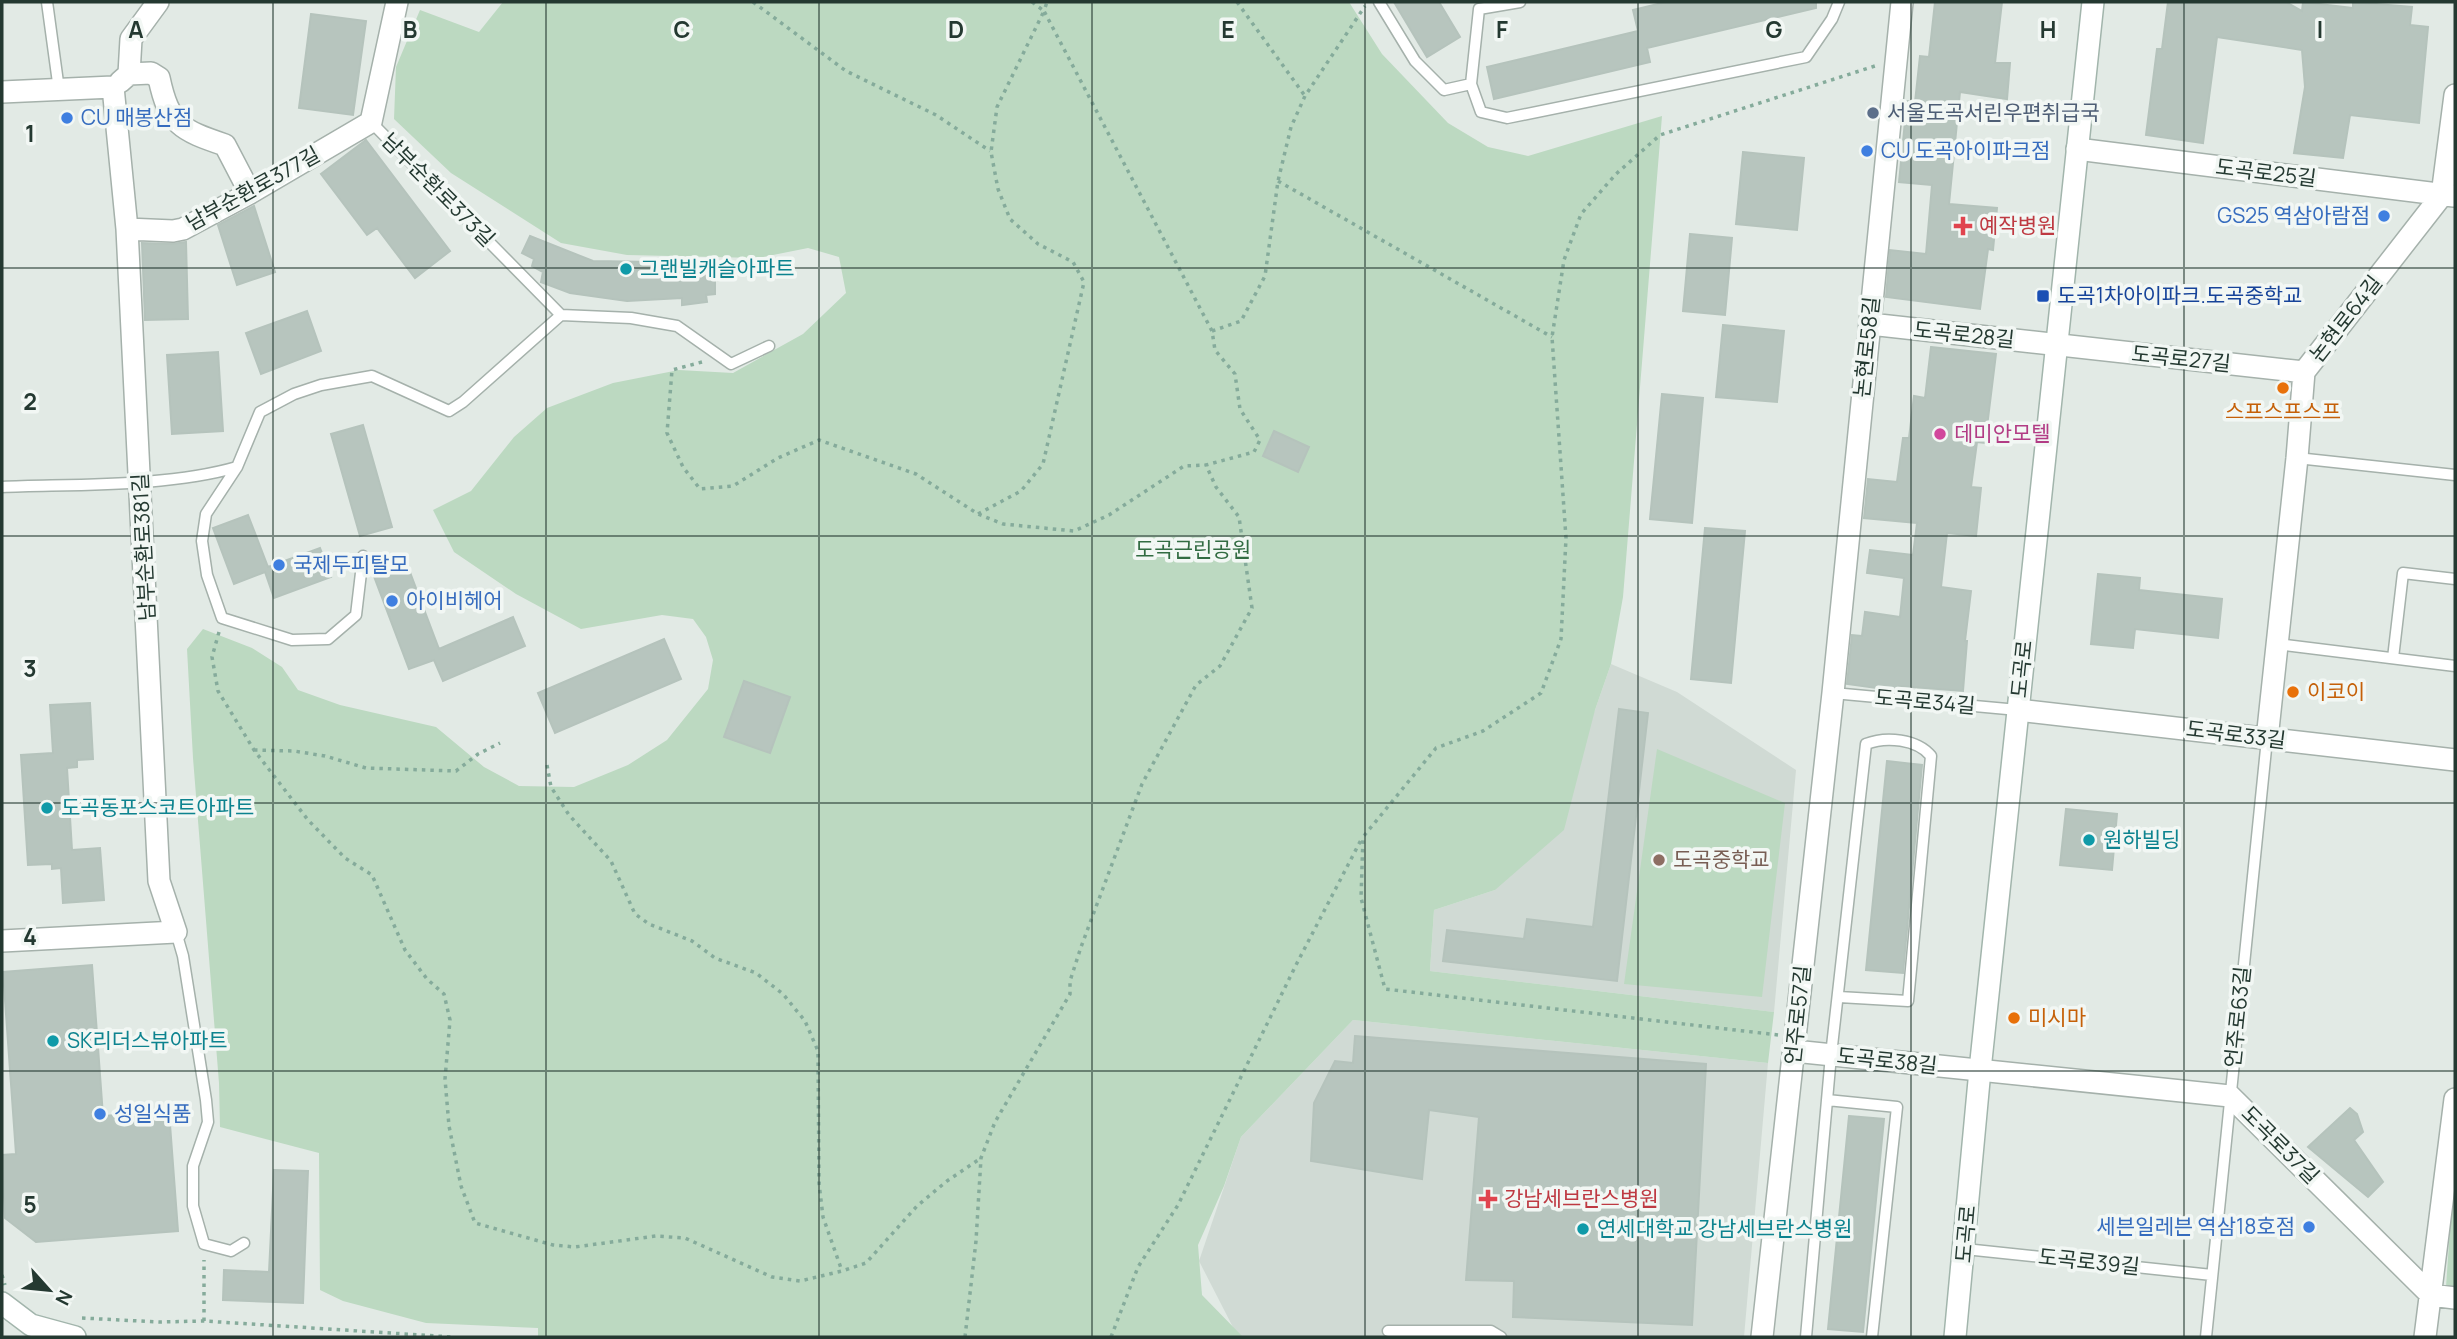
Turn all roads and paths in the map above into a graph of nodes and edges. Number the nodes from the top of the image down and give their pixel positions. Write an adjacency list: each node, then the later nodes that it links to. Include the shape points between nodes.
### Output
1 (47, 2): 19 (lane)
2 (158, 2): 17 (street, 남부순환로381길, via 131,39)
3 (397, 2): 23 (street, 남부순환로373길)
4 (753, 2): 25 (path, via 846,71 936,116)
5 (1032, 2): 15 (path)
6 (1047, 2): 15 (path)
7 (1237, 2): 22 (path)
8 (1368, 2): 22 (path)
9 (1379, 2): 18 (lane, via 1415,61 1444,90)
10 (1520, 2): 14 (lane)
11 (1839, 2): 18 (lane, via 1806,57 1507,118 1481,112)
12 (1902, 2): 16 (street, 논현로58길)
13 (2093, 2): 24 (street, 도곡로)
14 (1477, 6): 18 (lane)
15 (1044, 10): 25 (path, via 997,107); 32 (path)
16 (1895, 59): 31 (street, 논현로58길); 33 (path, via 1660,135 1616,174 1581,214 1564,260)
17 (121, 81): 19 (street); 27 (street, via 151,73 159,78 174,121 225,145); 29 (street, 남부순환로381길)
18 (1471, 84)
19 (59, 90): 20 (street)
20 (2, 92)
21 (2455, 95): 28 (street)
22 (1305, 96): 26 (path, via 1291,127)
23 (371, 122): 27 (street, 남부순환로377길); 30 (lane, 남부순환로373길)
24 (2077, 149): 28 (street, 도곡로25길); 34 (street, 도곡로)
25 (991, 152): 44 (path, via 1010,219 1038,244 1073,262 1084,282 1043,464 1021,491)
26 (1278, 181): 32 (path, via 1265,276 1241,321); 33 (path)
27 (250, 193): 29 (street, 남부순환로377길, via 183,229)
28 (2449, 195): 37 (street, 논현로64길)
29 (127, 229): 42 (street, 남부순환로381길)
30 (561, 315): 36 (lane, via 631,318 677,326); 40 (lane, via 449,411 372,376 294,394 260,412)
31 (1870, 324): 34 (street, 도곡로28길); 51 (street, 논현로58길)
32 (1212, 331): 39 (path, via 1215,350 1235,374 1240,409 1260,440 1254,452)
33 (1552, 337): 58 (path, via 1566,538 1561,639 1541,693 1483,731 1436,748)
34 (2058, 345): 37 (street, 도곡로27길); 52 (street, 도곡로)
35 (769, 346): 36 (lane, via 731,364)
36 (722, 358): 44 (path, via 672,370 667,433 699,489 733,486 819,440 916,474)
37 (2304, 372): 38 (street, 논현로64길)
38 (2297, 458): 41 (lane); 48 (street, 논현로64길)
39 (1206, 465): 44 (path, via 1184,466 1109,515 1074,531 1003,524); 69 (path, via 1239,517 1252,608 1220,666 1196,685 1142,785 1081,947 1070,994 995,1122)
40 (237, 467): 42 (lane); 47 (lane, via 206,514 202,541 207,575)
41 (2455, 475)
42 (141, 481): 43 (lane); 59 (street, 남부순환로381길, via 159,881)
43 (2, 487)
44 (978, 513)
45 (363, 556): 47 (lane, via 356,615 328,639 292,640)
46 (2455, 579): 49 (lane, via 2403,573)
47 (222, 618): 55 (path, via 212,657 218,691)
48 (2277, 645): 49 (lane); 53 (street, 논현로64길)
49 (2393, 658): 50 (lane)
50 (2455, 666)
51 (1833, 693): 52 (lane, 도곡로34길); 62 (street, 언주로57길)
52 (2018, 710): 53 (street, 도곡로33길); 64 (street, 도곡로)
53 (2267, 739): 56 (street, 도곡로33길); 65 (lane, 언주로63길)
54 (499, 743): 55 (path, via 456,771 366,768 294,751)
55 (254, 750): 73 (path, via 308,820 345,858 372,875 405,950 444,994 450,1020 445,1079 449,1126 461,1186 475,1223 575,1247 656,1236 685,1238 772,1278 800,1281)
56 (2455, 760)
57 (547, 765): 73 (path, via 551,786 569,815 611,862 635,914 692,941 715,958 756,972 783,994 805,1021 818,1051 823,1217)
58 (1363, 837): 62 (path, via 1361,898 1385,989 1771,1033); 83 (path, via 1178,1205 1138,1267)
59 (176, 932): 60 (street); 71 (lane, via 208,1122 193,1166 194,1206)
60 (2, 941)
61 (1839, 997): 61 (lane, via 1866,744 1906,742 1931,756 1908,1001); 63 (lane)
62 (1794, 1051): 63 (street, 도곡로38길); 85 (street, 언주로57길)
63 (1831, 1055): 64 (street, 도곡로38길); 67 (lane)
64 (1980, 1070): 65 (street, 도곡로37길); 72 (street, 도곡로)
65 (2230, 1096): 74 (lane, 언주로63길); 75 (street, 도곡로37길)
66 (2455, 1099): 68 (street)
67 (1827, 1100): 86 (lane); 87 (lane, via 1897,1107)
68 (2454, 1135): 75 (street)
69 (981, 1158): 73 (path, via 917,1206 866,1262); 82 (path)
70 (244, 1243): 71 (lane, via 232,1251)
71 (204, 1244): 78 (path)
72 (1965, 1249): 74 (lane, 도곡로39길); 88 (street, 도곡로)
73 (842, 1271)
74 (2212, 1275): 89 (lane, 언주로63길)
75 (2431, 1295): 76 (street); 90 (street)
76 (2455, 1298)
77 (2, 1303): 79 (street, via 31,1325)
78 (204, 1321): 79 (path); 81 (path)
79 (79, 1327)
80 (1388, 1331): 84 (lane, via 1491,1331)
81 (452, 1337)
82 (965, 1337)
83 (1111, 1337)
84 (1501, 1337)
85 (1762, 1337)
86 (1806, 1337)
87 (1872, 1337)
88 (1955, 1337)
89 (2206, 1337)
90 (2425, 1337)

